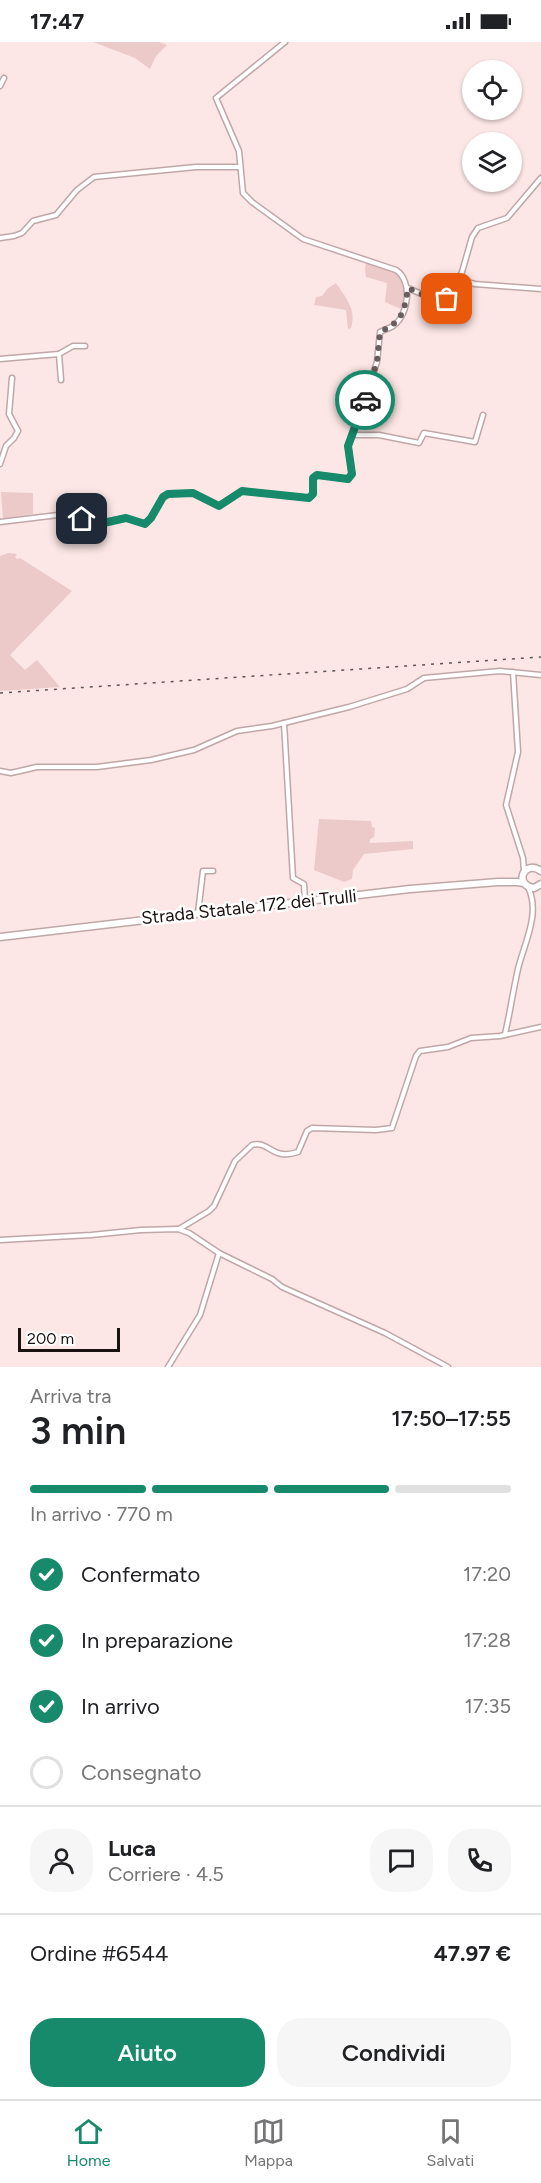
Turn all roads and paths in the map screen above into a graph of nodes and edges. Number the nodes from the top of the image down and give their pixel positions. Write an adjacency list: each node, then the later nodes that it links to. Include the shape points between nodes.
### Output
1 (285, 42): 4 (street, via 216,98 239,151)
2 (4, 78): 3 (street)
3 (0, 86)
4 (240, 167): 6 (street, via 196,167 94,177 56,215 33,221 22,233); 8 (street, via 243,193 291,232 396,270 405,278)
5 (541, 178): 7 (street, via 507,218 477,228)
6 (0, 238)
7 (458, 280): 8 (street, via 444,302); 9 (street)
8 (408, 288): 16 (street, via 399,320 380,332 377,362)
9 (541, 289)
10 (85, 346): 11 (street, via 73,346)
11 (59, 354): 12 (street); 14 (street)
12 (0, 359)
13 (12, 378): 17 (street, via 9,414 18,431 6,446)
14 (61, 380)
15 (483, 416): 16 (street, via 475,442 424,433 419,443 379,435)
16 (353, 435): 19 (street, via 348,446 352,474 348,479 317,475 309,498 242,491 219,506 193,493 168,494 145,524 126,518 99,524 58,515)
17 (0, 465)
18 (0, 516): 19 (street)
19 (0, 522)
20 (513, 672): 21 (street); 22 (street, via 424,678 407,689); 24 (street, via 519,752 506,803)
21 (541, 675)
22 (284, 723): 23 (street, via 237,730 194,750 141,762 52,765 11,774); 32 (street, via 292,870 295,880 304,884)
23 (0, 771)
24 (523, 858): 25 (street); 28 (street)
25 (532, 867): 27 (main road); 28 (main road, Strada Statale 172 dei Trulli)
26 (213, 871): 34 (street, via 203,871)
27 (541, 872)
28 (524, 873): 29 (main road, Strada Statale 172 dei Trulli); 30 (main road)
29 (498, 882): 30 (main road, Strada Statale 172 dei Trulli); 32 (main road, Strada Statale 172 dei Trulli)
30 (526, 885): 31 (main road, Strada Statale 172 dei Trulli); 33 (street)
31 (539, 886): 33 (street)
32 (305, 901): 34 (main road, Strada Statale 172 dei Trulli)
33 (532, 903): 37 (street, via 532,926 519,965)
34 (198, 913): 35 (main road, Strada Statale 172 dei Trulli)
35 (0, 937)
36 (541, 1027): 37 (street)
37 (505, 1034): 38 (street, via 471,1038 420,1052 392,1128 312,1128 298,1152 290,1155 278,1155 263,1144 252,1145 234,1161 214,1206)
38 (178, 1229): 39 (street); 40 (street)
39 (0, 1240)
40 (219, 1253): 41 (street, via 200,1315); 42 (street)
41 (168, 1367)
42 (448, 1367)

